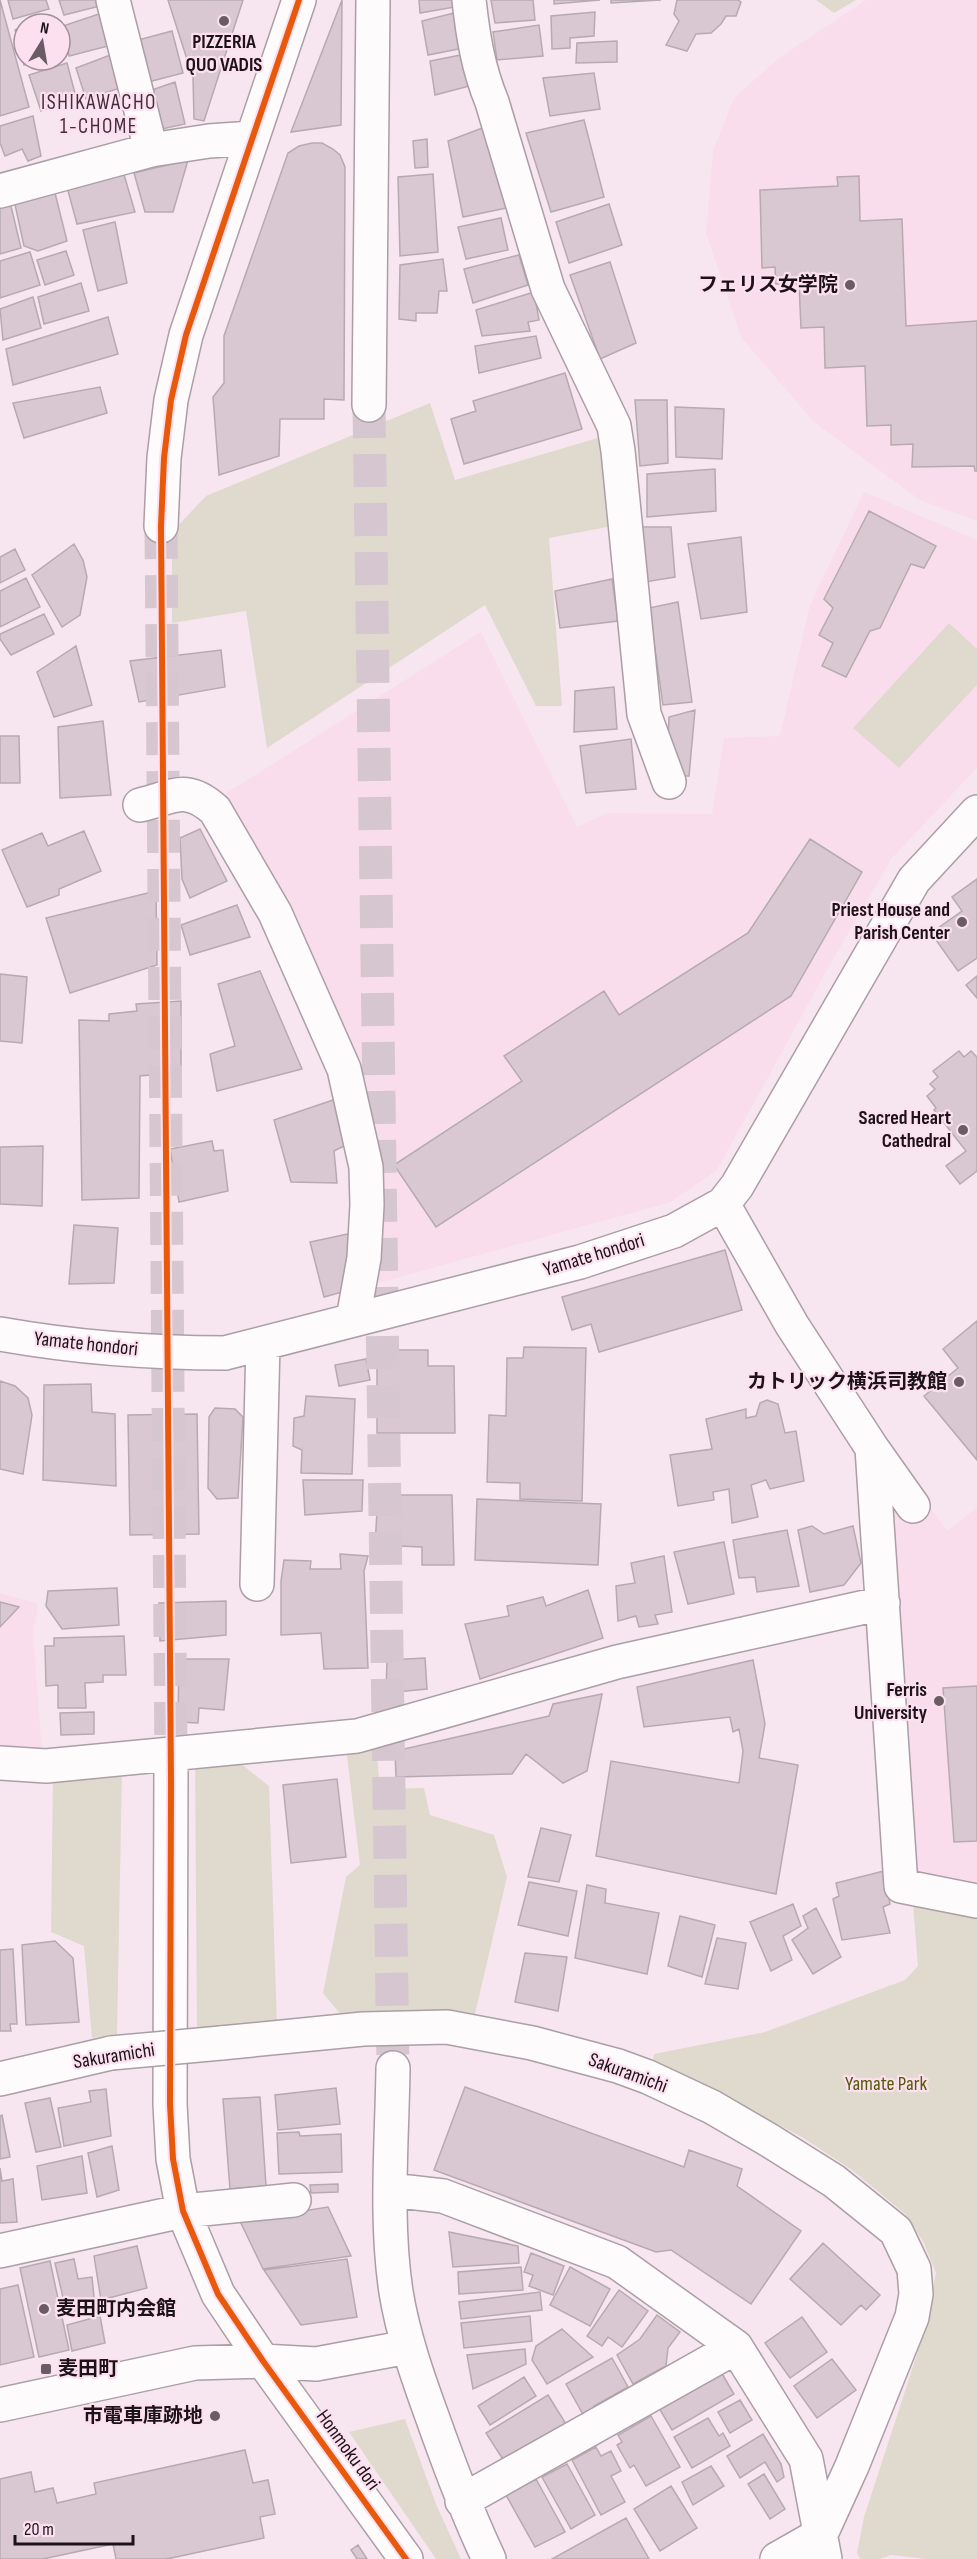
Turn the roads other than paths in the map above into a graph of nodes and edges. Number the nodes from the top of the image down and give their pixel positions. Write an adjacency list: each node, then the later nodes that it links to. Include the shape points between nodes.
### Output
1 (113, 0): 6 (street)
2 (299, 0): 5 (street)
3 (372, 0): 8 (street)
4 (469, 0): 10 (street, via 482,78 548,289 614,426 644,714)
5 (252, 138): 6 (street); 9 (street, via 186,335 170,411)
6 (151, 150): 7 (street)
7 (0, 191)
8 (369, 405)
9 (161, 526)
10 (669, 782)
11 (140, 805): 14 (street, via 189,793 215,810 275,913 344,1069 366,1167 368,1205)
12 (977, 812): 13 (street, Yamate hondori, via 914,880)
13 (723, 1204): 14 (street, Yamate hondori, via 674,1230 580,1262); 17 (street, via 792,1325)
14 (353, 1319): 16 (street, Yamate hondori)
15 (0, 1334): 16 (street, Yamate hondori, via 186,1353 225,1353)
16 (263, 1344): 19 (street)
17 (872, 1448): 18 (street); 20 (street)
18 (913, 1506)
19 (257, 1584)
20 (883, 1603): 21 (street, via 617,1662 357,1736 46,1766); 23 (street, via 901,1886)
21 (0, 1763)
22 (171, 1764): 28 (street, Honmoku dori, via 170,2104 173,2159)
23 (977, 1901)
24 (393, 2068): 26 (street)
25 (0, 2079): 35 (street, Sakuramichi, bridge, via 111,2054 363,2029 447,2027 532,2043 618,2066 712,2107 834,2181 896,2231 914,2269 916,2294 912,2317)
26 (392, 2190): 30 (street, via 394,2272); 31 (street, via 443,2196 617,2262)
27 (294, 2200): 28 (street)
28 (183, 2211): 29 (street); 32 (street, Honmoku dori, via 218,2294)
29 (0, 2252)
30 (408, 2347): 32 (street, via 316,2364); 34 (street)
31 (736, 2347): 34 (street); 35 (street, via 806,2459)
32 (263, 2361): 33 (street, via 195,2363); 36 (street, Honmoku dori)
33 (0, 2405)
34 (462, 2501): 37 (street)
35 (823, 2546): 38 (street)
36 (406, 2559)
37 (489, 2559)
38 (777, 2559)

